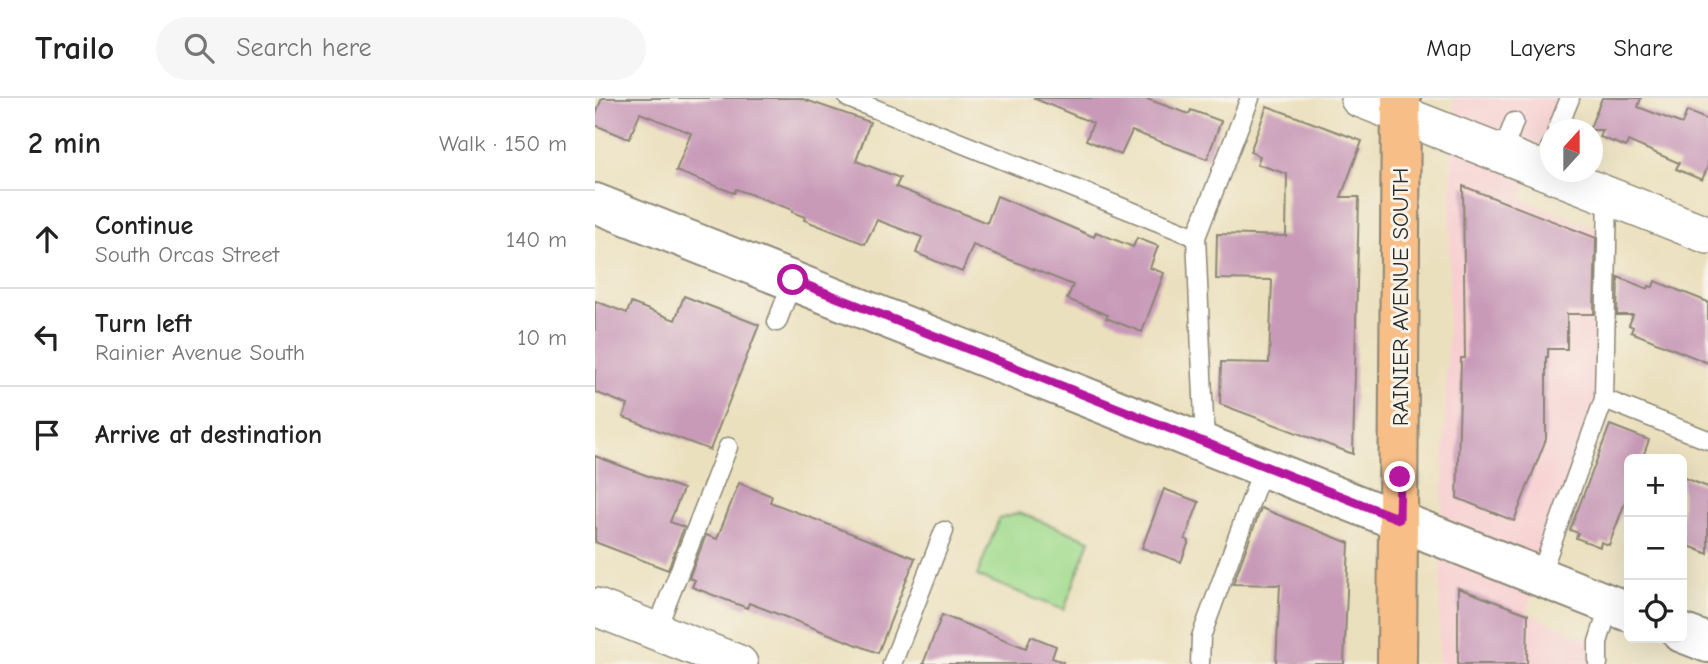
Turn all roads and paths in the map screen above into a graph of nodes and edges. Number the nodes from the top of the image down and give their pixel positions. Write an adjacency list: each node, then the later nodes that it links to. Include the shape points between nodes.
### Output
1 (848, 98): 12 (lane)
2 (1251, 98): 12 (lane)
3 (1359, 98): 5 (street)
4 (1570, 98): 6 (lane)
5 (1401, 107): 7 (street, via 1508,138); 20 (main road, RAINIER AVENUE SOUTH)
6 (1561, 119)
7 (1540, 155)
8 (1586, 182): 9 (street)
9 (1608, 195): 11 (street); 15 (lane)
10 (598, 211): 13 (street)
11 (1708, 235)
12 (1196, 237): 17 (lane)
13 (793, 280): 14 (lane); 17 (street)
14 (777, 322)
15 (1604, 399): 16 (lane); 22 (lane)
16 (1708, 440)
17 (1205, 442): 19 (street)
18 (728, 447): 25 (lane)
19 (1264, 465): 20 (street); 30 (lane, via 1201,636)
20 (1399, 519): 22 (street); 31 (main road, RAINIER AVENUE SOUTH)
21 (944, 531): 29 (lane)
22 (1540, 576): 24 (street)
23 (595, 607): 25 (street)
24 (1620, 608): 32 (lane, via 1598,642)
25 (656, 631): 28 (street)
26 (1687, 635): 27 (street)
27 (1708, 643)
28 (739, 664)
29 (892, 664)
30 (1200, 664)
31 (1397, 664)
32 (1598, 664)

